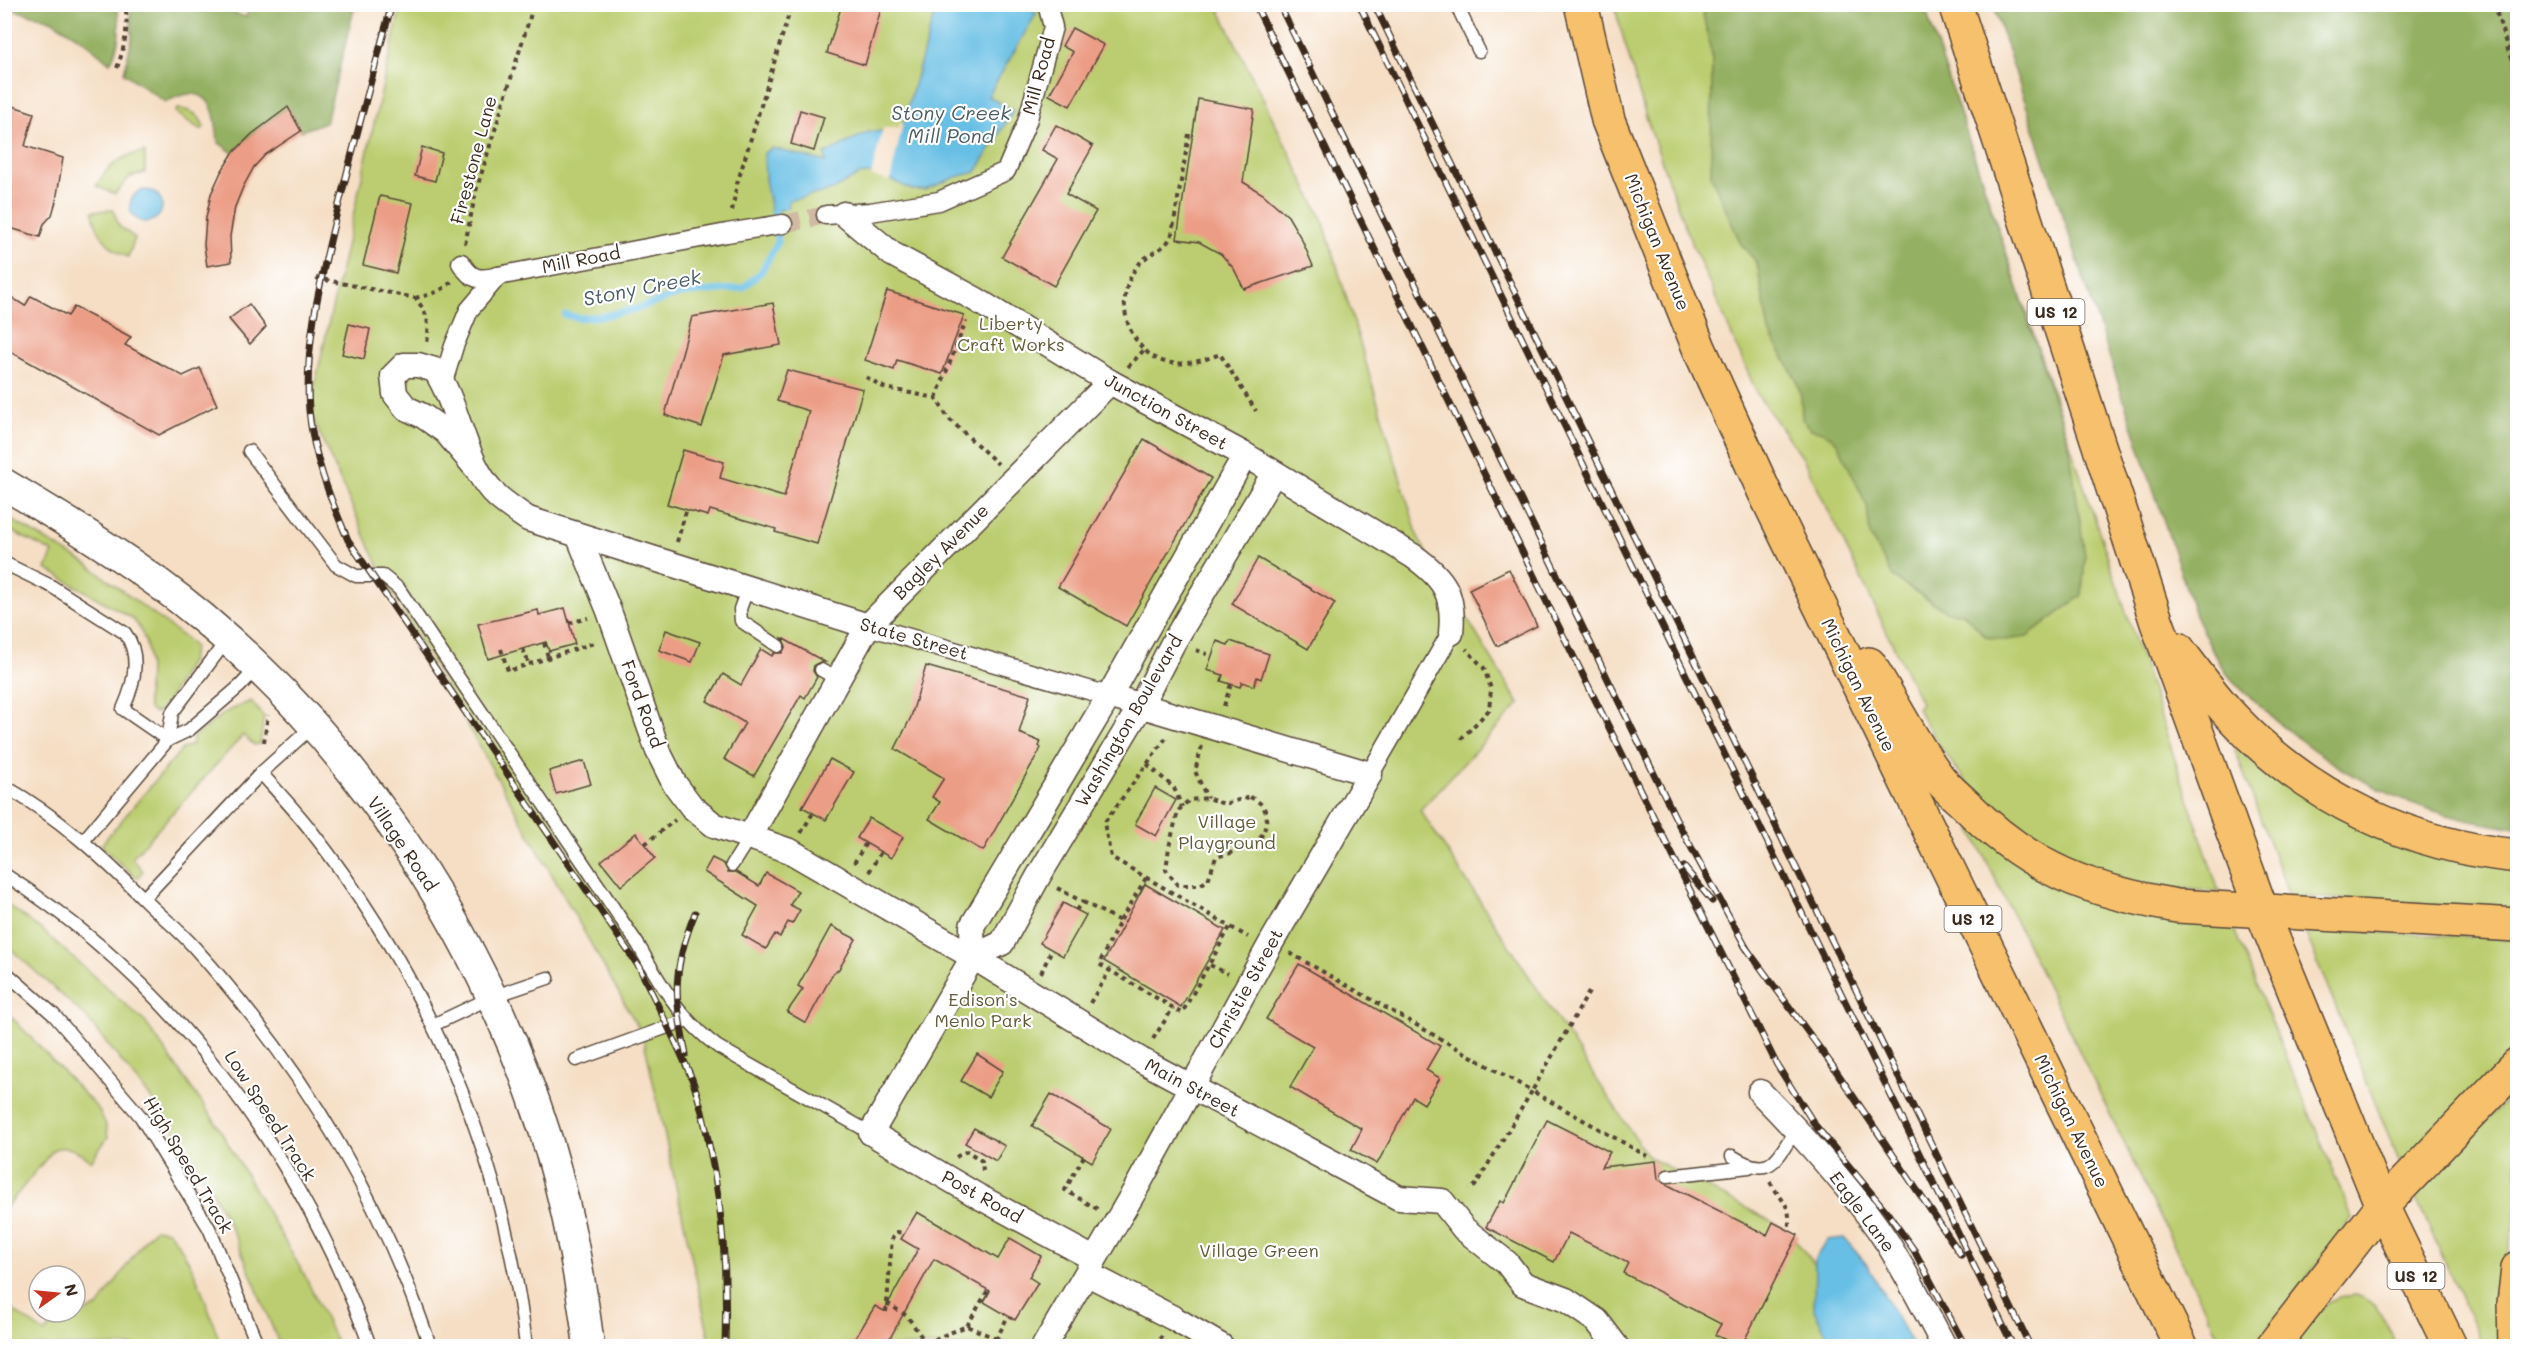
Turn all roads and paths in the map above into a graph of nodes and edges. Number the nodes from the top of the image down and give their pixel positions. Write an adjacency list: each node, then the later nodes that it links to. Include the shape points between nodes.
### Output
1 (125, 4): 12 (path, via 126,39)
2 (534, 4): 18 (path, Firestone Lane, via 476,191)
3 (792, 4): 17 (path, via 737,184)
4 (1047, 4): 15 (street, Mill Road, via 1053,27 1027,122 1006,171 939,201)
5 (1456, 4): 10 (lane)
6 (1467, 4): 10 (lane)
7 (1581, 4): 35 (main road, Michigan Avenue / US 12, via 1608,120 1699,348)
8 (1955, 4): 41 (main road, US 12)
9 (2494, 4): 13 (path)
10 (1470, 32): 11 (lane)
11 (1479, 51)
12 (117, 68)
13 (2517, 70)
14 (1189, 134): 28 (path, via 1172,234 1168,245 1140,263 1130,279 1124,298 1127,324 1139,345 1156,360 1191,363 1220,354)
15 (835, 214): 22 (street, Junction Street, via 892,254)
16 (777, 225): 17 (street, Mill Road)
17 (727, 232): 19 (street, Mill Road)
18 (461, 263): 19 (street, Mill Road, via 474,278); 21 (path, Firestone Lane, via 459,273 446,287)
19 (498, 276): 25 (street, via 469,310)
20 (316, 278): 21 (path)
21 (415, 298): 23 (path, via 426,310 430,327)
22 (975, 299): 26 (street, Junction Street); 27 (path)
23 (427, 344)
24 (866, 377): 27 (path, via 885,388)
25 (443, 382): 32 (street, State Street); 32 (street, State Street, via 435,370 418,365 404,365 393,376 395,394 406,408 446,432)
26 (1110, 382): 30 (street, Junction Street); 42 (street, Bagley Avenue)
27 (936, 398): 31 (path, via 948,418)
28 (1256, 411)
29 (249, 451): 97 (lane, via 336,565 356,576 383,576 399,589)
30 (1245, 455): 33 (street, Junction Street); 54 (street, Washington Boulevard)
31 (1003, 468)
32 (477, 469): 37 (street, State Street, via 496,496 528,519)
33 (1274, 473): 43 (street, Junction Street, via 1432,570 1447,590 1454,611); 55 (street, Washington Boulevard, via 1173,643)
34 (4, 484): 45 (street, Village Road, via 114,552)
35 (1764, 491): 81 (main road, via 1939,778 1990,829 2068,878 2097,889 2177,906); 141 (main road, Michigan Avenue / US 12)
36 (687, 508): 39 (path)
37 (578, 535): 39 (street, State Street); 44 (street, Ford Road)
38 (4, 563): 61 (lane, via 51,586 125,633 133,644 136,660 123,709)
39 (671, 564): 40 (street, State Street)
40 (748, 587): 42 (street, State Street); 47 (lane, via 740,609 741,621)
41 (2156, 620): 74 (main road, via 2212,695 2300,777 2339,802 2412,835); 81 (main road, US 12)
42 (868, 626): 54 (street, State Street); 71 (street, Bagley Avenue, via 829,674)
43 (1451, 633): 60 (path, via 1484,668 1491,689 1489,710); 66 (street, Christie Street)
44 (618, 635): 50 (path); 69 (street, Ford Road, via 658,751)
45 (228, 639): 52 (street, Village Road); 61 (lane, via 172,713)
46 (544, 643): 50 (path)
47 (778, 646)
48 (523, 649): 51 (path)
49 (501, 650): 51 (path, via 508,671)
50 (548, 657): 51 (path)
51 (529, 664)
52 (257, 668): 58 (street, Village Road); 61 (lane, via 189,730)
53 (1231, 684): 57 (path)
54 (1109, 696): 55 (street, State Street); 88 (street, Washington Boulevard, via 972,926)
55 (1140, 707): 66 (street, State Street); 88 (street, Washington Boulevard, via 1002,943)
56 (268, 714): 63 (path)
57 (1221, 714)
58 (313, 726): 65 (lane); 94 (street, Village Road, via 350,769 411,855 445,907)
59 (1172, 729): 64 (path)
60 (1461, 739)
61 (168, 740): 72 (lane)
62 (1203, 740): 68 (path, via 1196,771)
63 (264, 742)
64 (1147, 765): 70 (path, via 1174,788); 77 (path, via 1104,823 1111,857)
65 (261, 773): 79 (lane); 98 (lane, via 309,828 354,890 394,952)
66 (1370, 774): 86 (street, Christie Street)
67 (4, 786): 72 (lane)
68 (1207, 798): 70 (path, via 1189,800); 70 (path, via 1224,804 1250,797 1262,804 1267,816 1259,840 1216,857 1208,880 1200,885 1179,885 1166,870)
69 (692, 807): 71 (street, Ford Road, via 714,825); 73 (path)
70 (1182, 807)
71 (749, 838): 75 (lane); 88 (street, Main Street, via 790,851)
72 (84, 840): 79 (lane)
73 (645, 844)
74 (2517, 856)
75 (732, 865)
76 (4, 874): 131 (lane, Low Speed Track, via 88,935 149,990 210,1057 266,1135 313,1215 353,1300)
77 (1146, 878): 83 (path); 85 (path)
78 (1049, 883): 80 (path)
79 (144, 898): 132 (lane, via 235,994 312,1097 345,1151 402,1267)
80 (1083, 902): 82 (path); 83 (path)
81 (2261, 909): 84 (main road); 116 (main road, US 12)
82 (1076, 910)
83 (1120, 921): 89 (path, via 1099,963)
84 (2517, 925)
85 (1230, 927): 86 (path); 96 (path, via 1182,1013)
86 (1264, 942): 102 (street, Christie Street); 103 (path)
87 (1052, 949): 91 (path)
88 (973, 957): 102 (street, Main Street); 106 (street)
89 (1110, 970): 95 (path); 96 (path)
90 (4, 971): 130 (lane, High Speed Track, via 54,1015 141,1117 209,1228)
91 (1041, 974)
92 (548, 978): 94 (lane)
93 (1589, 992): 103 (path)
94 (492, 997): 98 (lane); 134 (street, Village Road, via 512,1040 546,1136 574,1252)
95 (1090, 1004)
96 (1173, 1008): 99 (path)
97 (687, 1020): 100 (lane); 106 (lane, via 718,1047)
98 (433, 1025): 133 (lane, via 461,1085 499,1201 520,1294)
99 (1153, 1039)
100 (576, 1060)
101 (2517, 1064): 116 (main road)
102 (1191, 1088): 117 (street, Christie Street); 138 (street, Main Street, via 1399,1198 1442,1201 1464,1229 1508,1263 1523,1284 1566,1300 1597,1320)
103 (1532, 1091): 108 (path); 115 (path, via 1475,1186)
104 (1760, 1092): 105 (street, Eagle Lane)
105 (1796, 1129): 112 (lane, via 1774,1161); 140 (street, Eagle Lane, via 1885,1240)
106 (871, 1133): 120 (street, Post Road)
107 (1084, 1156): 117 (path, via 1065,1190)
108 (1647, 1156)
109 (1732, 1156): 111 (lane)
110 (950, 1163): 113 (path, via 967,1151 982,1161)
111 (1749, 1167): 112 (lane); 114 (lane)
112 (1762, 1168): 118 (path, via 1788,1206)
113 (982, 1174)
114 (1668, 1176)
115 (1469, 1189)
116 (2382, 1206): 142 (main road); 143 (main road, US 12)
117 (1118, 1221): 120 (street, Christie Street)
118 (1788, 1230)
119 (904, 1233): 123 (path, via 897,1232 892,1238)
120 (1091, 1267): 136 (street, Christie Street); 137 (street, Post Road)
121 (2517, 1268): 144 (main road)
122 (988, 1290): 126 (path)
123 (887, 1303): 124 (path); 129 (path, via 907,1316)
124 (886, 1312)
125 (1008, 1316): 127 (path)
126 (967, 1326): 127 (path); 129 (path, via 937,1338)
127 (996, 1340): 135 (path)
128 (1727, 1341): 139 (path)
129 (928, 1346)
130 (258, 1347)
131 (370, 1347)
132 (430, 1347)
133 (526, 1347)
134 (589, 1347)
135 (1013, 1347)
136 (1044, 1347)
137 (1221, 1347)
138 (1616, 1347)
139 (1724, 1347)
140 (1944, 1347)
141 (2181, 1347)
142 (2273, 1347)
143 (2450, 1347)
144 (2515, 1347)

